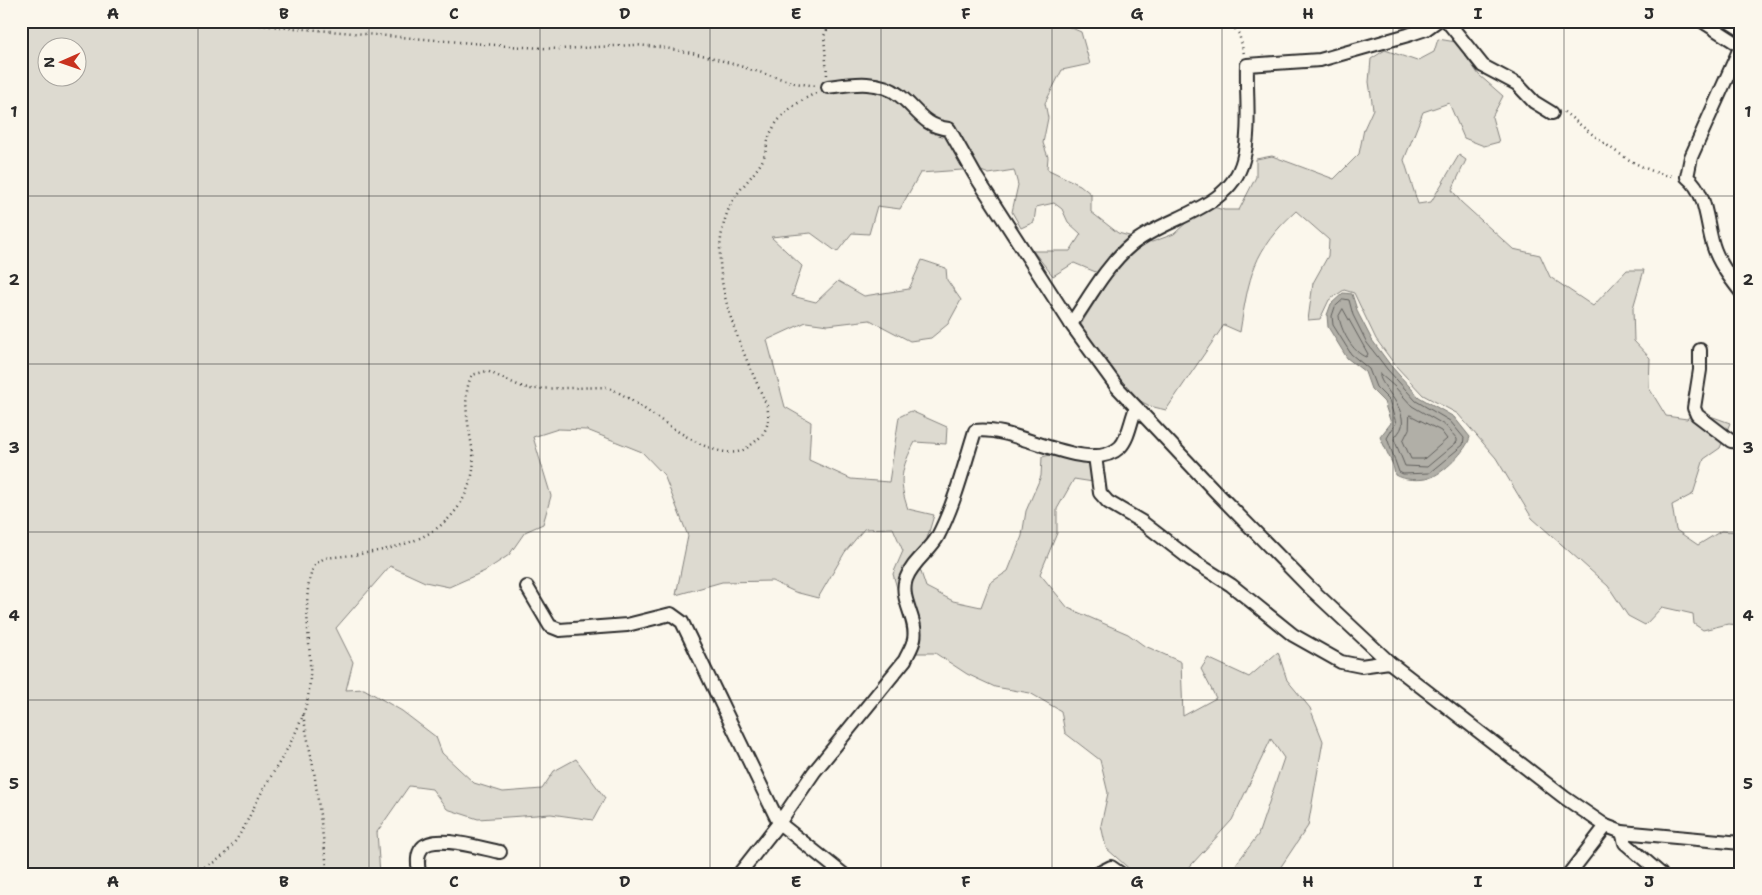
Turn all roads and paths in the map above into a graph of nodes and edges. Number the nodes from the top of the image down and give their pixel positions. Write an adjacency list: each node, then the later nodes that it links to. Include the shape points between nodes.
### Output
1 (210, 21): 9 (path, via 559,49 660,47 707,56 795,83)
2 (831, 21): 9 (path, via 824,36)
3 (1229, 21): 8 (path, via 1239,34)
4 (1437, 21): 8 (street, via 1408,36 1320,60)
5 (1447, 21): 10 (street, via 1483,66 1517,84 1534,102)
6 (1702, 21): 7 (street)
7 (1741, 46): 11 (street, via 1691,157)
8 (1247, 65): 13 (street, via 1243,161 1233,180 1220,196 1130,245 1111,266)
9 (828, 87): 13 (street, via 861,82 885,88 899,94 926,122 948,129); 20 (path, via 803,99 782,115 769,136 762,162 736,194 722,228 718,250 725,291 736,330 769,416 768,426 760,438 738,452 714,449 607,387 531,388 487,371 472,375 467,408 474,471 456,511 430,532 406,543 379,552 325,558 312,570 308,626 310,684)
10 (1552, 113): 11 (path, via 1560,109 1642,168 1661,175)
11 (1687, 177): 12 (street, via 1697,185 1713,246)
12 (1741, 292)
13 (1071, 324): 15 (street)
14 (1700, 350): 16 (street, via 1694,408 1701,419 1731,441)
15 (1136, 408): 17 (street, via 1120,447 1106,455); 19 (street, via 1308,586)
16 (1741, 442)
17 (1095, 456): 19 (street, via 1100,493 1108,502 1231,585 1293,635 1341,662 1361,666); 21 (street, via 1062,451 988,429 975,431 937,538 906,580 914,639 905,660 814,772)
18 (527, 587): 21 (street, via 550,626 560,630 627,625 671,614 682,622)
19 (1389, 662): 22 (street)
20 (303, 714): 26 (path, via 233,844 212,865); 27 (path)
21 (779, 823): 29 (street); 30 (street)
22 (1606, 826): 23 (street); 33 (street)
23 (1622, 832): 24 (street); 34 (street, via 1625,843)
24 (1741, 843)
25 (500, 852): 28 (street, via 445,841 428,842 418,857)
26 (191, 874)
27 (328, 874)
28 (419, 874)
29 (739, 874)
30 (843, 874)
31 (1097, 874): 32 (street, via 1111,867)
32 (1121, 874)
33 (1569, 874)
34 (1661, 874)

